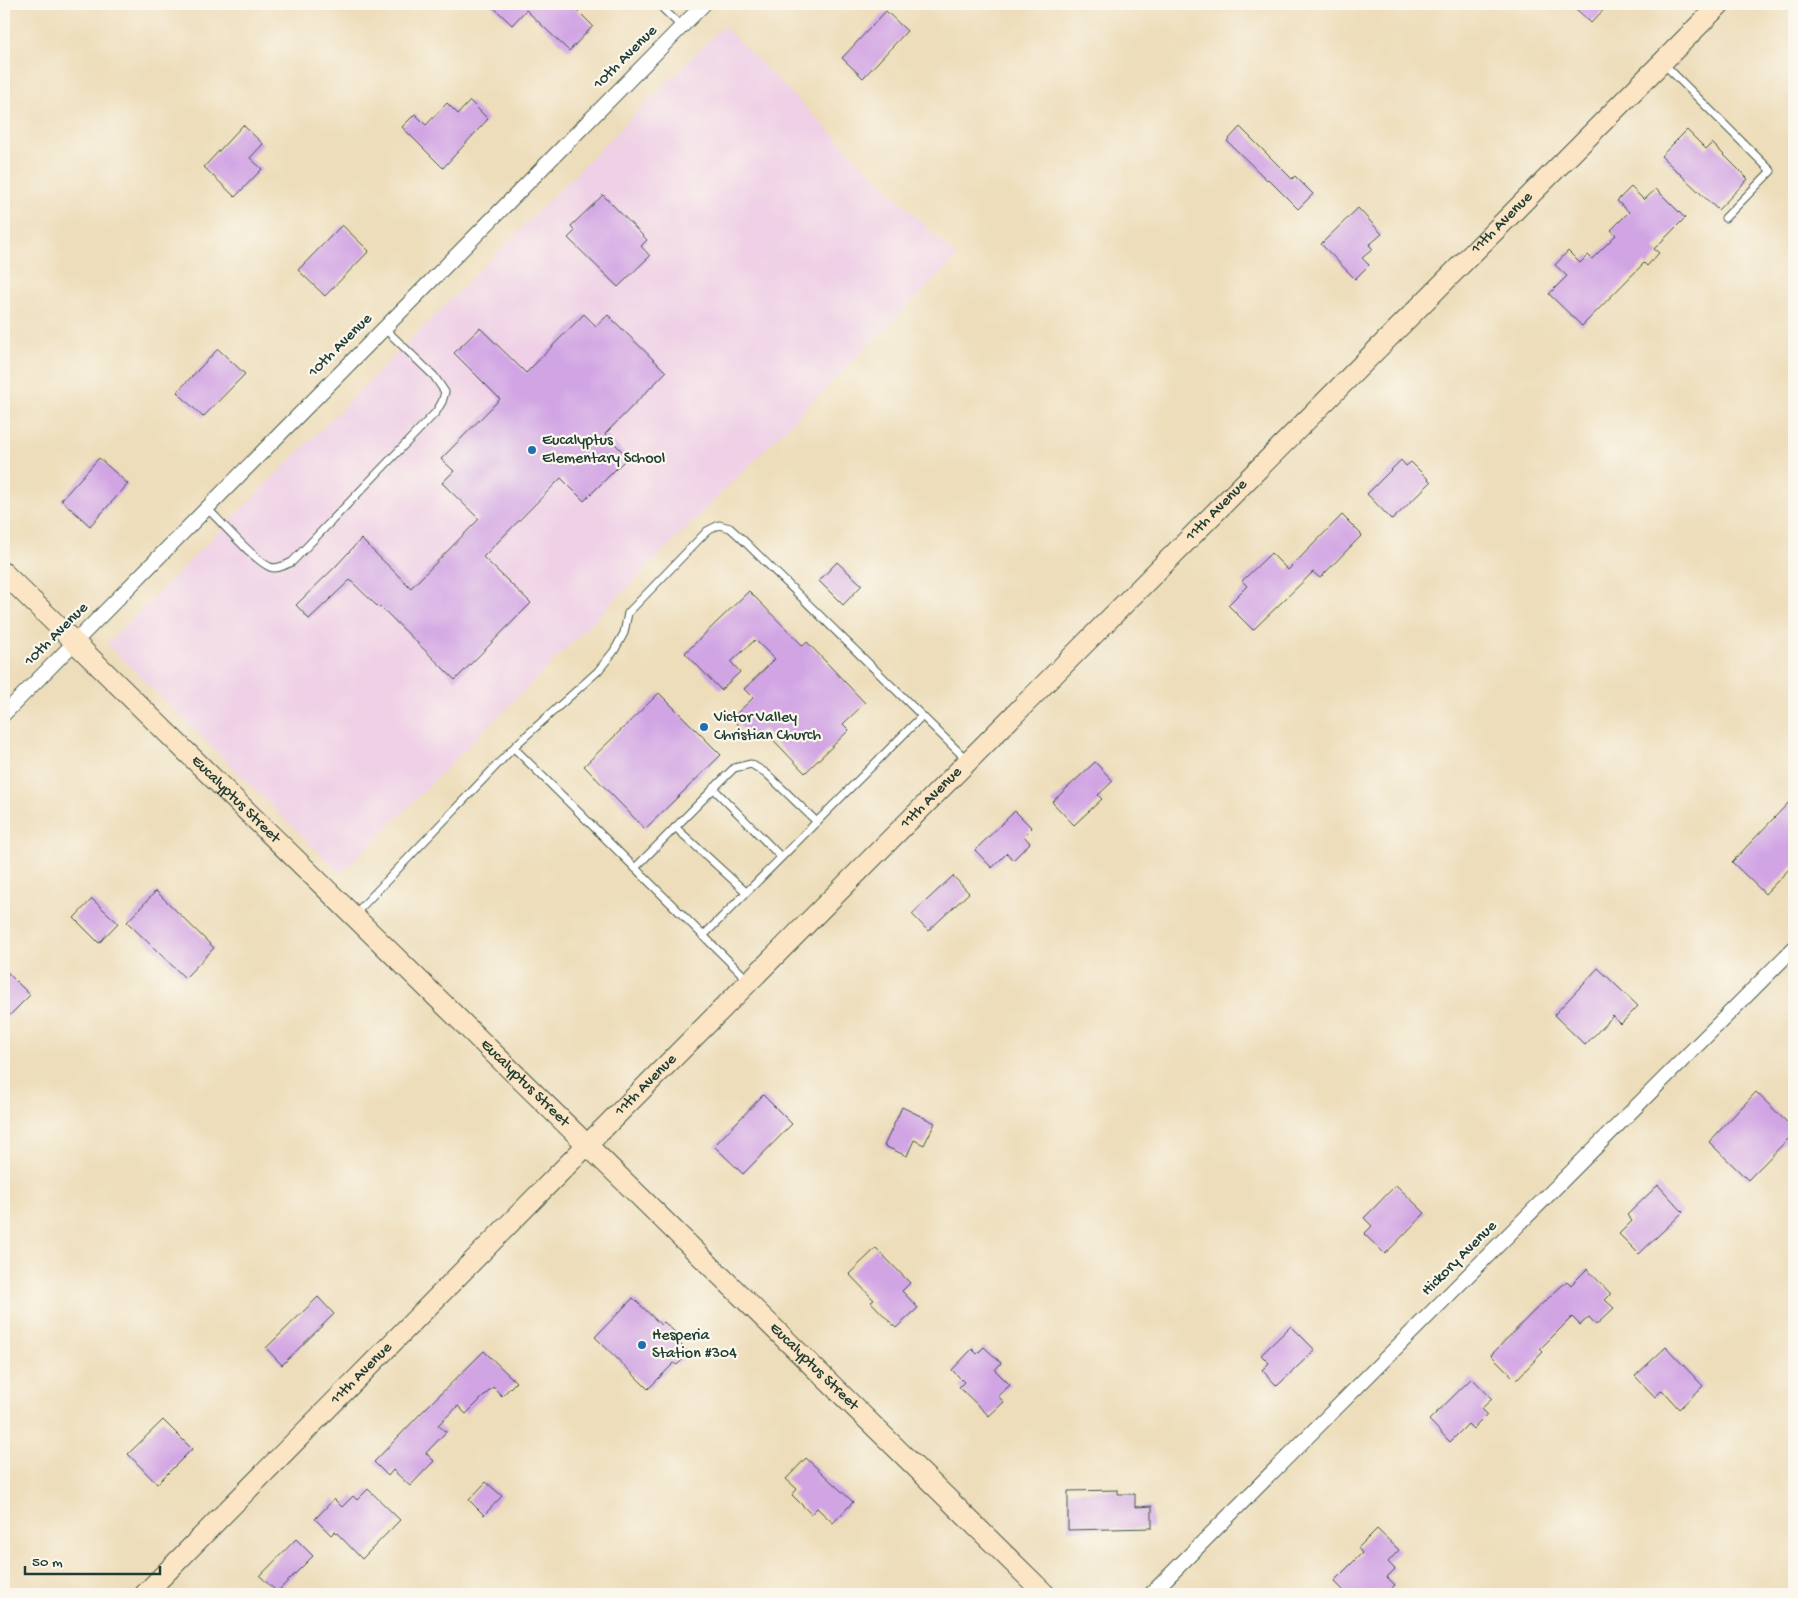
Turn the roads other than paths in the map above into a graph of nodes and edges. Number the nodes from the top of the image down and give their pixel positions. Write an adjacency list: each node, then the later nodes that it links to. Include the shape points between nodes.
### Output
1 (658, 4): 4 (lane)
2 (704, 4): 4 (street, 10th Avenue)
3 (1720, 4): 5 (main road, 11th Avenue)
4 (682, 26): 7 (street, 10th Avenue)
5 (1662, 63): 6 (lane, via 1771,171); 14 (main road, 11th Avenue)
6 (1725, 218)
7 (384, 328): 8 (street, 10th Avenue); 8 (lane, via 434,376 445,392 442,402 292,562 271,568)
8 (206, 508): 10 (street, 10th Avenue)
9 (4, 573): 10 (main road, Eucalyptus Street)
10 (74, 642): 11 (street, 10th Avenue); 21 (main road, Eucalyptus Street)
11 (4, 714)
12 (922, 716): 13 (lane, via 740,537 730,528 719,525 707,531 628,613 624,633 598,671); 14 (lane); 16 (lane)
13 (514, 748): 19 (lane); 21 (lane)
14 (968, 761): 24 (main road, 11th Avenue)
15 (713, 788): 16 (lane, via 734,768 751,764 766,773); 17 (lane); 18 (lane)
16 (817, 822): 18 (lane)
17 (676, 827): 19 (lane); 20 (lane)
18 (781, 857): 20 (lane)
19 (635, 868): 22 (lane)
20 (746, 892): 22 (lane)
21 (353, 916): 25 (main road, Eucalyptus Street)
22 (703, 936): 24 (lane)
23 (1794, 948): 28 (street, Hickory Avenue)
24 (750, 982): 25 (main road, 11th Avenue)
25 (587, 1145): 26 (main road, 11th Avenue); 27 (main road, Eucalyptus Street)
26 (145, 1594)
27 (1045, 1594)
28 (1151, 1594)

